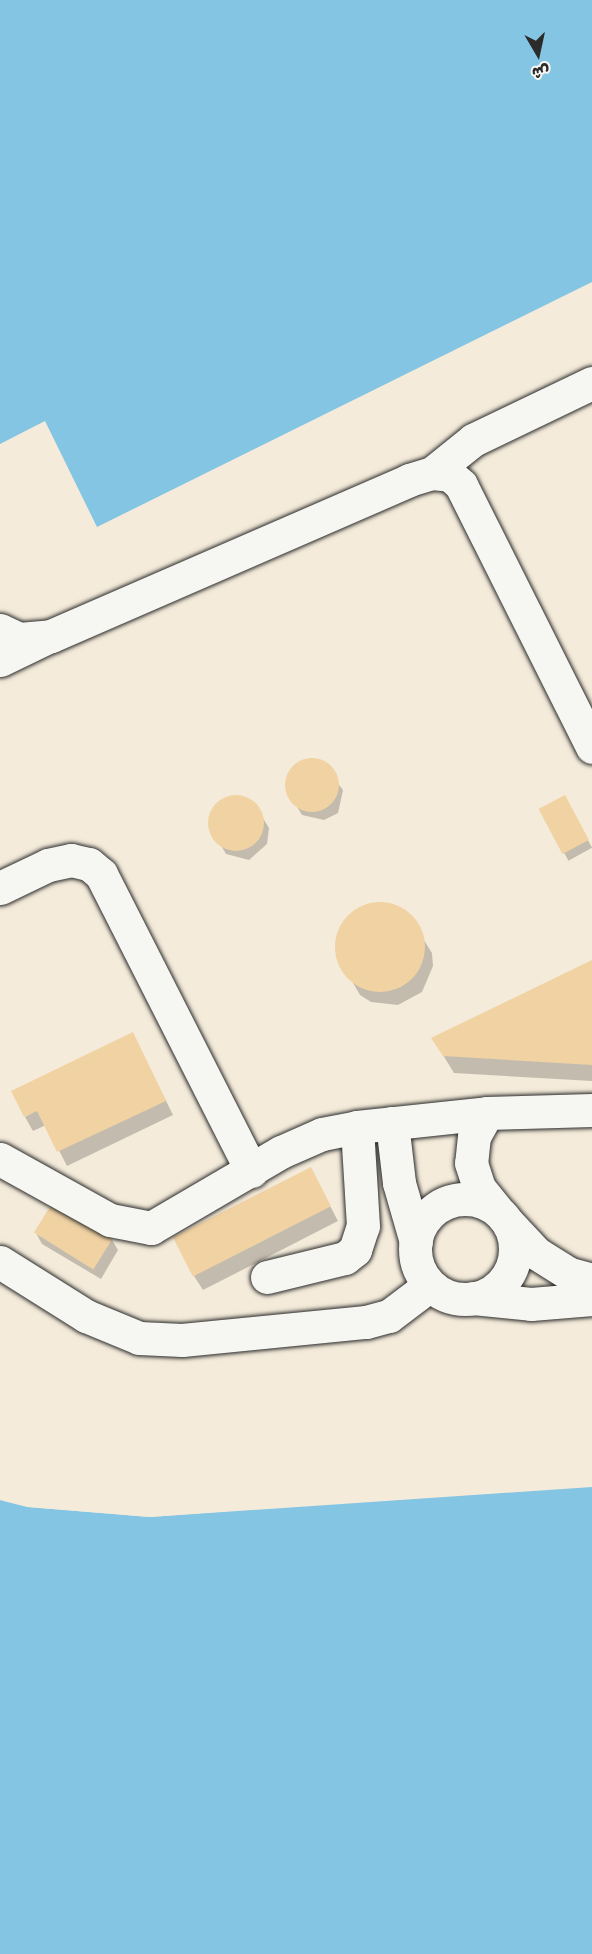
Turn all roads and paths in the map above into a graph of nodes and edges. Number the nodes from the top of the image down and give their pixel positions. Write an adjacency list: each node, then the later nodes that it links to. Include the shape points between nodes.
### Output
1 (592, 382): 2 (lane, via 473,440)
2 (432, 473): 4 (lane); 6 (lane, via 450,475 461,485)
3 (0, 630): 4 (lane, via 19,639)
4 (51, 636): 5 (lane)
5 (0, 660)
6 (592, 747)
7 (0, 888): 13 (lane, via 48,865 71,860 89,864 101,874)
8 (592, 1110): 9 (lane)
9 (487, 1113): 10 (lane); 14 (lane, via 474,1136 471,1163 479,1188)
10 (392, 1123): 11 (lane); 15 (lane, via 399,1183)
11 (357, 1127): 13 (lane, via 304,1141); 17 (lane, via 363,1226 355,1250 345,1258)
12 (0, 1159): 13 (lane, via 110,1220 152,1228)
13 (252, 1171)
14 (503, 1217): 15 (lane, via 463,1199 446,1203 431,1211); 18 (lane, via 536,1253 570,1274); 20 (lane, via 514,1256 510,1271 488,1293)
15 (416, 1242): 19 (lane, via 415,1258)
16 (0, 1262): 19 (lane, via 86,1316 139,1338 182,1340 366,1322 389,1316)
17 (267, 1277)
18 (592, 1280)
19 (430, 1285): 20 (lane, via 449,1296)
20 (473, 1298): 21 (lane, via 531,1304)
21 (592, 1299)

